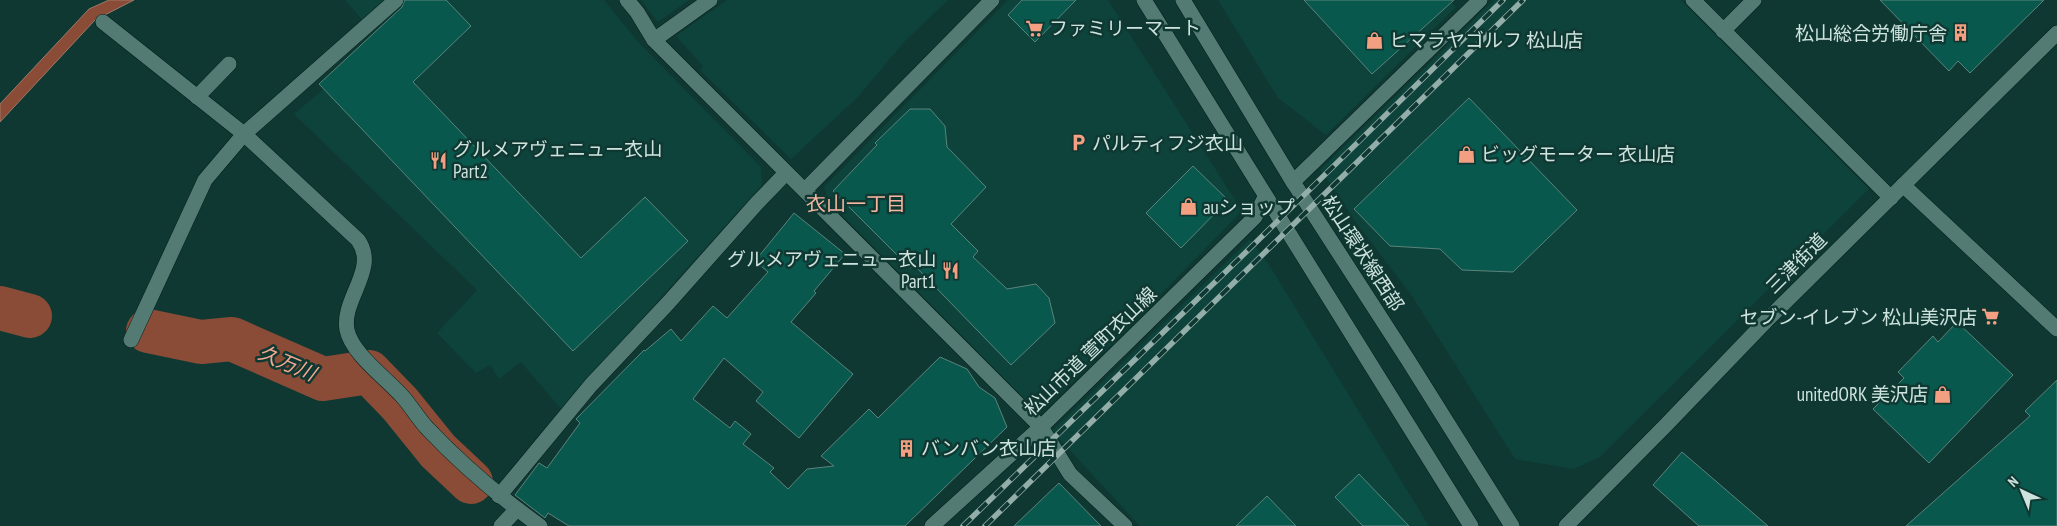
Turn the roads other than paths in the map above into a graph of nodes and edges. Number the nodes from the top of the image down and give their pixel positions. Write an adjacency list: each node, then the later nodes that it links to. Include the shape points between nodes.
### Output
1 (396, 0): 16 (street)
2 (627, 0): 13 (street)
3 (710, 0): 13 (street)
4 (992, 0): 20 (street)
5 (1144, 0): 21 (street)
6 (1183, 0): 18 (street, 松山環状線西部)
7 (1480, 0): 18 (street)
8 (1693, 0): 11 (street)
9 (1754, 0): 11 (street)
10 (103, 22): 15 (street)
11 (1723, 31): 22 (street)
12 (2057, 33): 19 (street, 三津街道)
13 (654, 40): 17 (street)
14 (228, 64): 15 (street)
15 (197, 97): 16 (street)
16 (244, 134): 24 (street, via 205,180); 26 (street, via 360,244 365,263 347,319 353,344 404,398 426,428)
17 (786, 173): 20 (street); 26 (street, via 590,385)
18 (1293, 182): 33 (street, 松山環状線西部)
19 (1903, 185): 22 (street, 三津街道); 23 (street)
20 (805, 190): 25 (street)
21 (1265, 197): 25 (street, 松山市道 萱町衣山線, via 1255,217); 32 (street)
22 (1891, 198): 34 (street, 三津街道)
23 (2057, 330)
24 (131, 340)
25 (1041, 427): 30 (street, 松山市道 萱町衣山線); 31 (street, via 1070,474)
26 (499, 496): 27 (street)
27 (517, 509): 28 (street); 29 (street)
28 (501, 526)
29 (540, 526)
30 (932, 526)
31 (1125, 526)
32 (1471, 526)
33 (1512, 526)
34 (1566, 526)

